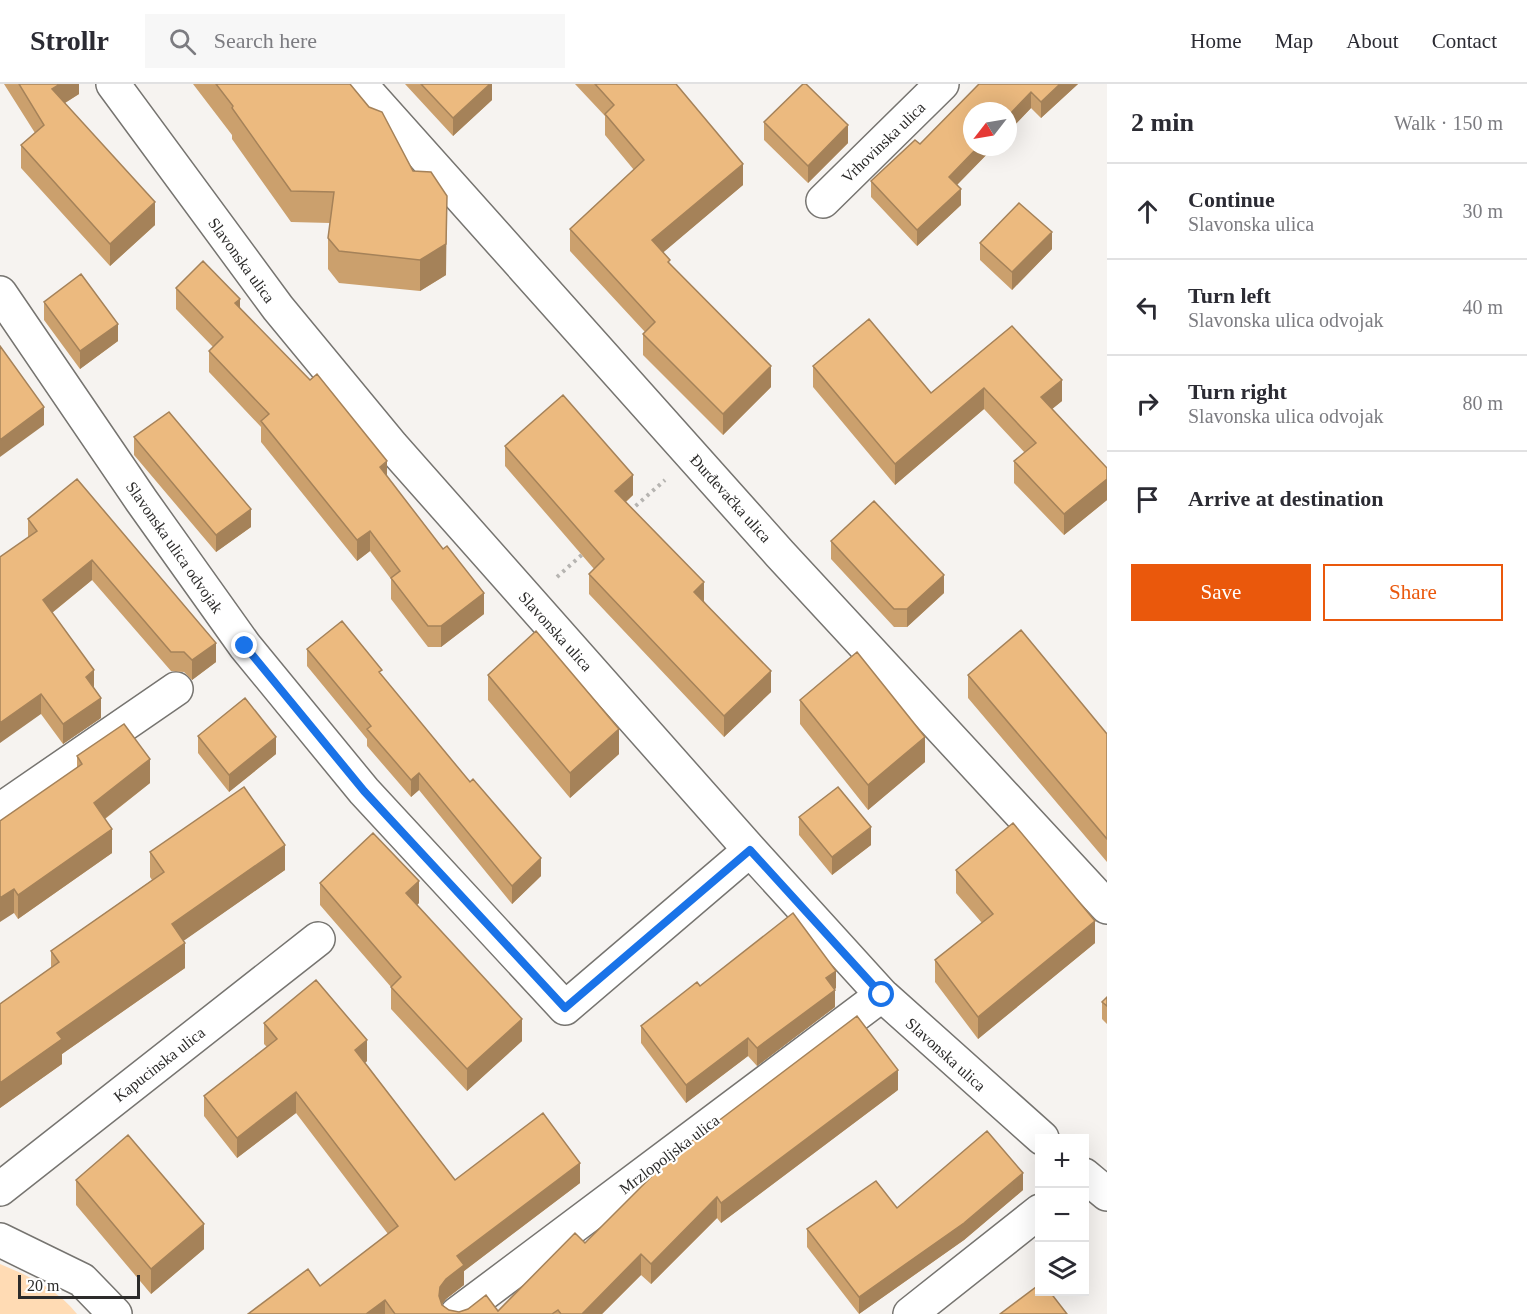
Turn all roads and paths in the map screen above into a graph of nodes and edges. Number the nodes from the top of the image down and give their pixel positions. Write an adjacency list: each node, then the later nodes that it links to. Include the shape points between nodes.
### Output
1 (113, 84): 9 (street, Slavonska ulica, via 278,308 392,446)
2 (360, 84): 6 (street, Đurđevačka ulica)
3 (942, 84): 4 (street, Vrhovinska ulica)
4 (823, 201)
5 (0, 293): 12 (street, Slavonska ulica odvojak, via 245,646 364,791 565,1008)
6 (692, 455): 7 (path); 13 (street, Đurđevačka ulica)
7 (624, 517)
8 (590, 548): 9 (path)
9 (530, 602): 12 (street, Slavonska ulica)
10 (176, 689): 11 (street)
11 (0, 810)
12 (750, 850): 15 (street, Slavonska ulica)
13 (1107, 907)
14 (318, 939): 18 (street, Kapucinska ulica)
15 (882, 995): 16 (street, Slavonska ulica); 23 (street, Mrzlopoljska ulica)
16 (1038, 1134)
17 (1089, 1178): 19 (street)
18 (0, 1189)
19 (1107, 1194)
20 (1035, 1215): 24 (street)
21 (0, 1240): 22 (street, via 82,1280)
22 (115, 1314)
23 (457, 1314)
24 (910, 1314)

